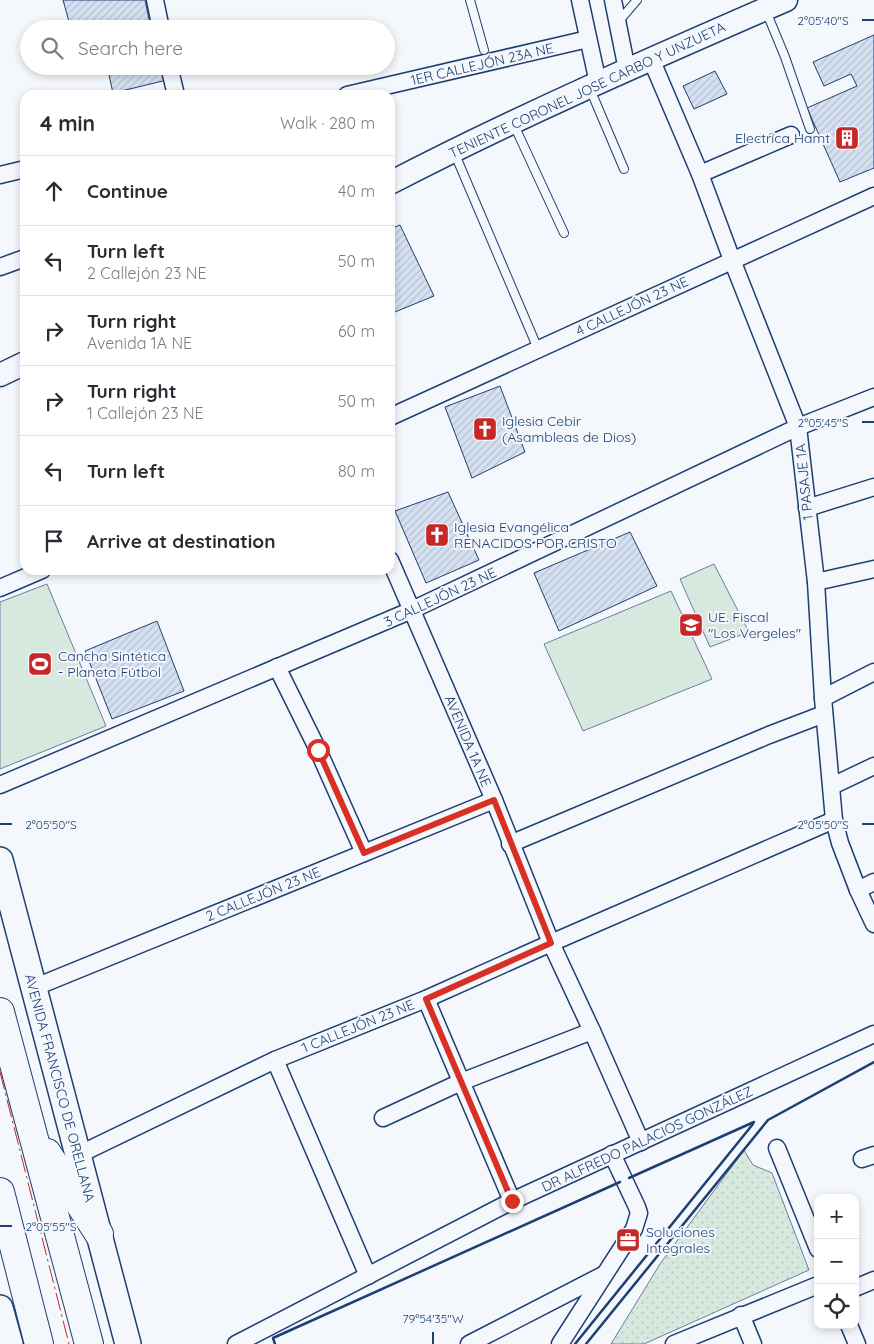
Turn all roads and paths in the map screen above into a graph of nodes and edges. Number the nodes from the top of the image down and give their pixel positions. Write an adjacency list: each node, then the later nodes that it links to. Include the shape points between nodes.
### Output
1 (155, 0): 8 (street)
2 (470, 0): 11 (lane)
3 (580, 0): 10 (street)
4 (613, 0): 9 (street)
5 (637, 0): 9 (lane)
6 (786, 0): 7 (street, TENIENTE CORONEL JOSE CARBO Y UNZUETA)
7 (766, 9): 12 (street, TENIENTE CORONEL JOSE CARBO Y UNZUETA); 19 (lane)
8 (159, 20)
9 (617, 22): 13 (street)
10 (588, 39): 15 (street); 17 (street, 1ER CALLEJÓN 23A NE)
11 (484, 50)
12 (651, 59): 13 (street, TENIENTE CORONEL JOSE CARBO Y UNZUETA); 24 (street, 1 PASAJE 1A)
13 (627, 70): 15 (street, TENIENTE CORONEL JOSE CARBO Y UNZUETA)
14 (171, 75): 16 (street)
15 (594, 85): 18 (street, TENIENTE CORONEL JOSE CARBO Y UNZUETA); 22 (lane)
16 (175, 90)
17 (369, 90)
18 (514, 123): 21 (street, TENIENTE CORONEL JOSE CARBO Y UNZUETA); 28 (lane)
19 (810, 129)
20 (791, 136): 24 (street)
21 (453, 150): 26 (street, TENIENTE CORONEL JOSE CARBO Y UNZUETA); 32 (lane)
22 (624, 169)
23 (20, 170): 25 (street)
24 (700, 174): 30 (street, 1 PASAJE 1A)
25 (0, 175)
26 (395, 180)
27 (874, 196): 30 (street, 4 CALLEJÓN 23 NE)
28 (564, 233)
29 (20, 260): 31 (street)
30 (732, 260): 32 (street, 4 CALLEJÓN 23 NE); 37 (street, 1 PASAJE 1A)
31 (0, 266)
32 (538, 349): 36 (street, 4 CALLEJÓN 23 NE)
33 (20, 365): 34 (street)
34 (0, 375)
35 (874, 397): 37 (street, 3 CALLEJÓN 23 NE)
36 (395, 415)
37 (798, 427): 39 (street, 1 PASAJE 1A); 45 (street, 3 CALLEJÓN 23 NE)
38 (874, 487): 39 (street)
39 (807, 508): 43 (street, 1 PASAJE 1A)
40 (874, 569): 43 (street)
41 (395, 571): 45 (street, AVENIDA 1A NE)
42 (30, 575): 44 (street)
43 (816, 582): 48 (street, 1 PASAJE 1A)
44 (0, 588)
45 (412, 610): 46 (street, 3 CALLEJÓN 23 NE); 53 (street, AVENIDA 1A NE)
46 (278, 667): 51 (street, 3 CALLEJÓN 23 NE); 56 (street)
47 (874, 672): 48 (street)
48 (822, 698): 49 (street, 1 PASAJE 1A)
49 (824, 714): 52 (street, 1 PASAJE 1A); 55 (street)
50 (874, 766): 52 (street)
51 (0, 785)
52 (832, 786): 54 (street, 1 PASAJE 1A)
53 (494, 800): 55 (street, AVENIDA 1A NE); 56 (street, 2 CALLEJÓN 23 NE)
54 (834, 820): 59 (street, 1 PASAJE 1A); 61 (street, 1 CALLEJÓN 23 NE)
55 (510, 844): 61 (street, AVENIDA 1A NE)
56 (364, 853): 62 (street, 2 CALLEJÓN 23 NE)
57 (0, 860): 62 (main road, AVENIDA FRANCISCO DE ORELLANA)
58 (874, 882): 59 (street)
59 (858, 890): 60 (street, 1 PASAJE 1A)
60 (874, 924)
61 (551, 943): 63 (street, 1 CALLEJÓN 23 NE); 65 (street, AVENIDA 1A NE)
62 (34, 988): 74 (main road, AVENIDA FRANCISCO DE ORELLANA)
63 (426, 999): 67 (street, 1 CALLEJÓN 23 NE); 68 (street)
64 (0, 1012): 70 (highway)
65 (592, 1031): 68 (street); 71 (street, AVENIDA 1A NE)
66 (874, 1034): 71 (street, DR ALFREDO PALACIOS GONZÁLEZ)
67 (274, 1060): 74 (street, 1 CALLEJÓN 23 NE); 80 (street)
68 (461, 1082): 69 (street); 76 (street)
69 (383, 1118)
70 (29, 1121): 77 (highway); 89 (highway)
71 (640, 1142): 73 (street, DR ALFREDO PALACIOS GONZÁLEZ)
72 (777, 1148): 78 (street)
73 (612, 1154): 76 (street, DR ALFREDO PALACIOS GONZÁLEZ); 79 (street, via 638,1213 634,1228)
74 (78, 1155): 77 (main road, AVENIDA FRANCISCO DE ORELLANA)
75 (0, 1192): 88 (highway)
76 (512, 1201): 80 (street, DR ALFREDO PALACIOS GONZÁLEZ)
77 (99, 1234): 90 (main road, AVENIDA FRANCISCO DE ORELLANA)
78 (814, 1240)
79 (603, 1275): 92 (street); 93 (street)
80 (368, 1276): 91 (street, DR ALFREDO PALACIOS GONZÁLEZ)
81 (874, 1280): 82 (street)
82 (859, 1286)
83 (814, 1287): 85 (street)
84 (0, 1308): 87 (main road)
85 (741, 1315): 94 (street); 95 (street)
86 (851, 1329): 96 (street)
87 (10, 1344)
88 (39, 1344)
89 (89, 1344)
90 (128, 1344)
91 (236, 1344)
92 (469, 1344)
93 (560, 1344)
94 (674, 1344)
95 (753, 1344)
96 (857, 1344)

